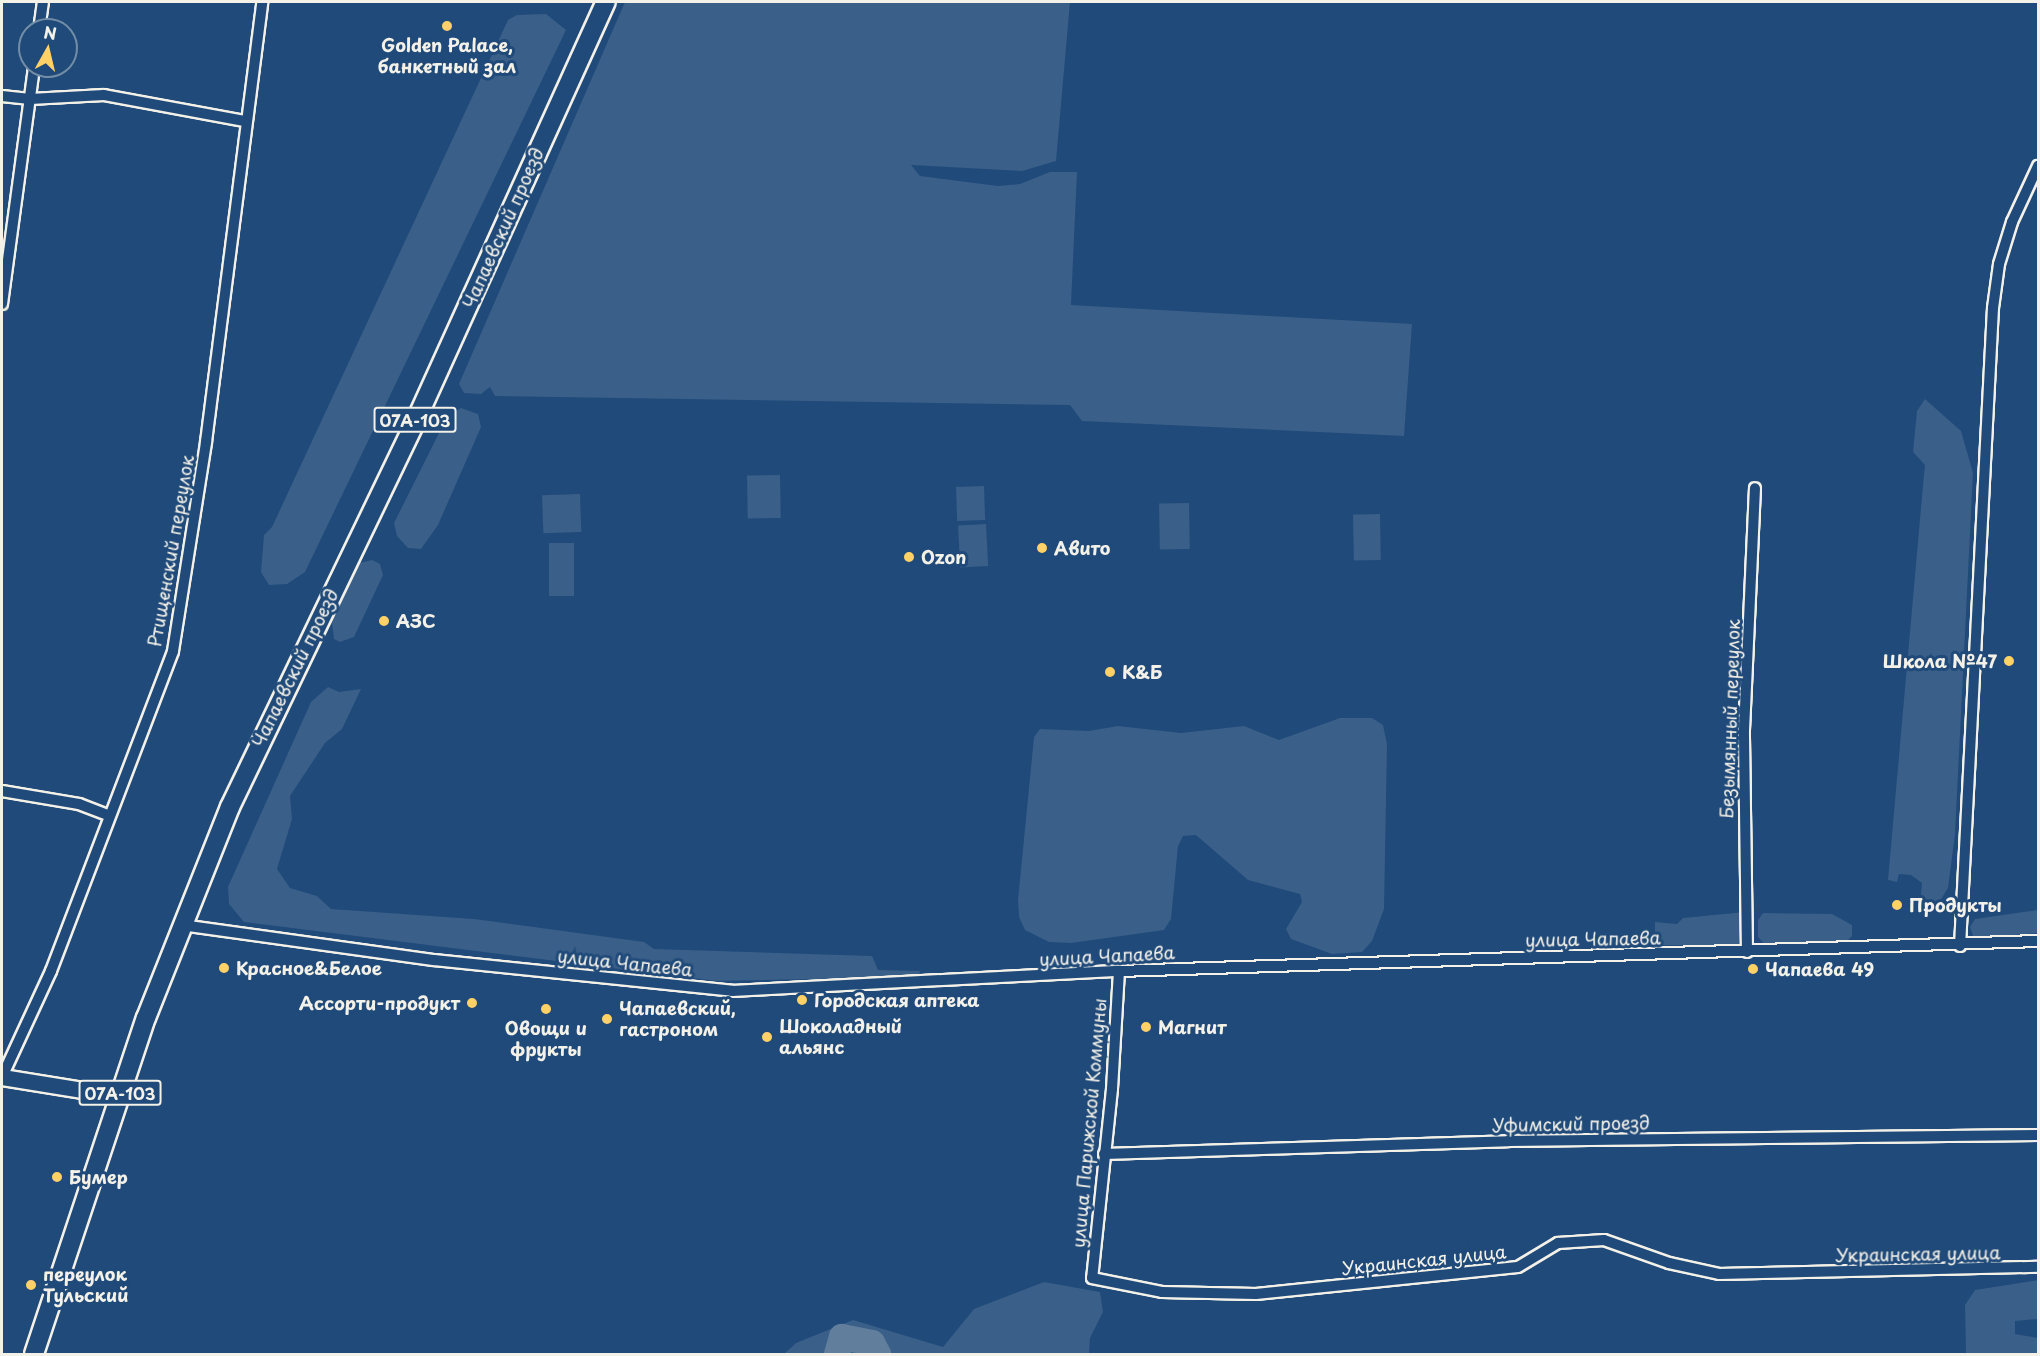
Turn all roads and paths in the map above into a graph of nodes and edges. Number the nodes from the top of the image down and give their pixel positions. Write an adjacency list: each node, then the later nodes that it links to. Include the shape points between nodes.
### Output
1 (43, 2): 4 (street)
2 (262, 2): 8 (street, Ртищенский переулок)
3 (606, 2): 14 (main road, Чапаевский проезд / 07А-103, via 417,418 263,733)
4 (41, 18)
5 (33, 78): 7 (street)
6 (2, 96): 7 (street)
7 (30, 99): 8 (street, via 104,95); 10 (street)
8 (244, 121): 13 (street, Ртищенский переулок, via 206,442 173,651)
9 (2038, 166): 16 (street, via 2008,233 1993,308)
10 (2, 304)
11 (1755, 488): 17 (street, Безымянный переулок, via 1744,730)
12 (2, 791): 13 (street, via 79,804)
13 (108, 815): 19 (street, Ртищенский переулок, via 51,971)
14 (181, 925): 18 (street, улица Чапаева, via 434,960 732,991); 20 (main road, Чапаевский проезд / 07А-103)
15 (2038, 941): 16 (street, улица Чапаева)
16 (1960, 946): 17 (street, улица Чапаева)
17 (1747, 952): 18 (street, улица Чапаева)
18 (1119, 971): 22 (street, улица Парижской Коммуны)
19 (2, 1077): 20 (street)
20 (119, 1096): 25 (main road, Чапаевский проезд / 07А-103)
21 (2038, 1135): 22 (street, Уфимский проезд, via 1508,1141)
22 (1104, 1154): 24 (street, улица Парижской Коммуны)
23 (2038, 1267): 24 (street, Украинская улица, via 1719,1274 1669,1263 1604,1240 1558,1243 1518,1267 1256,1294 1162,1292)
24 (1092, 1278)
25 (34, 1354)

